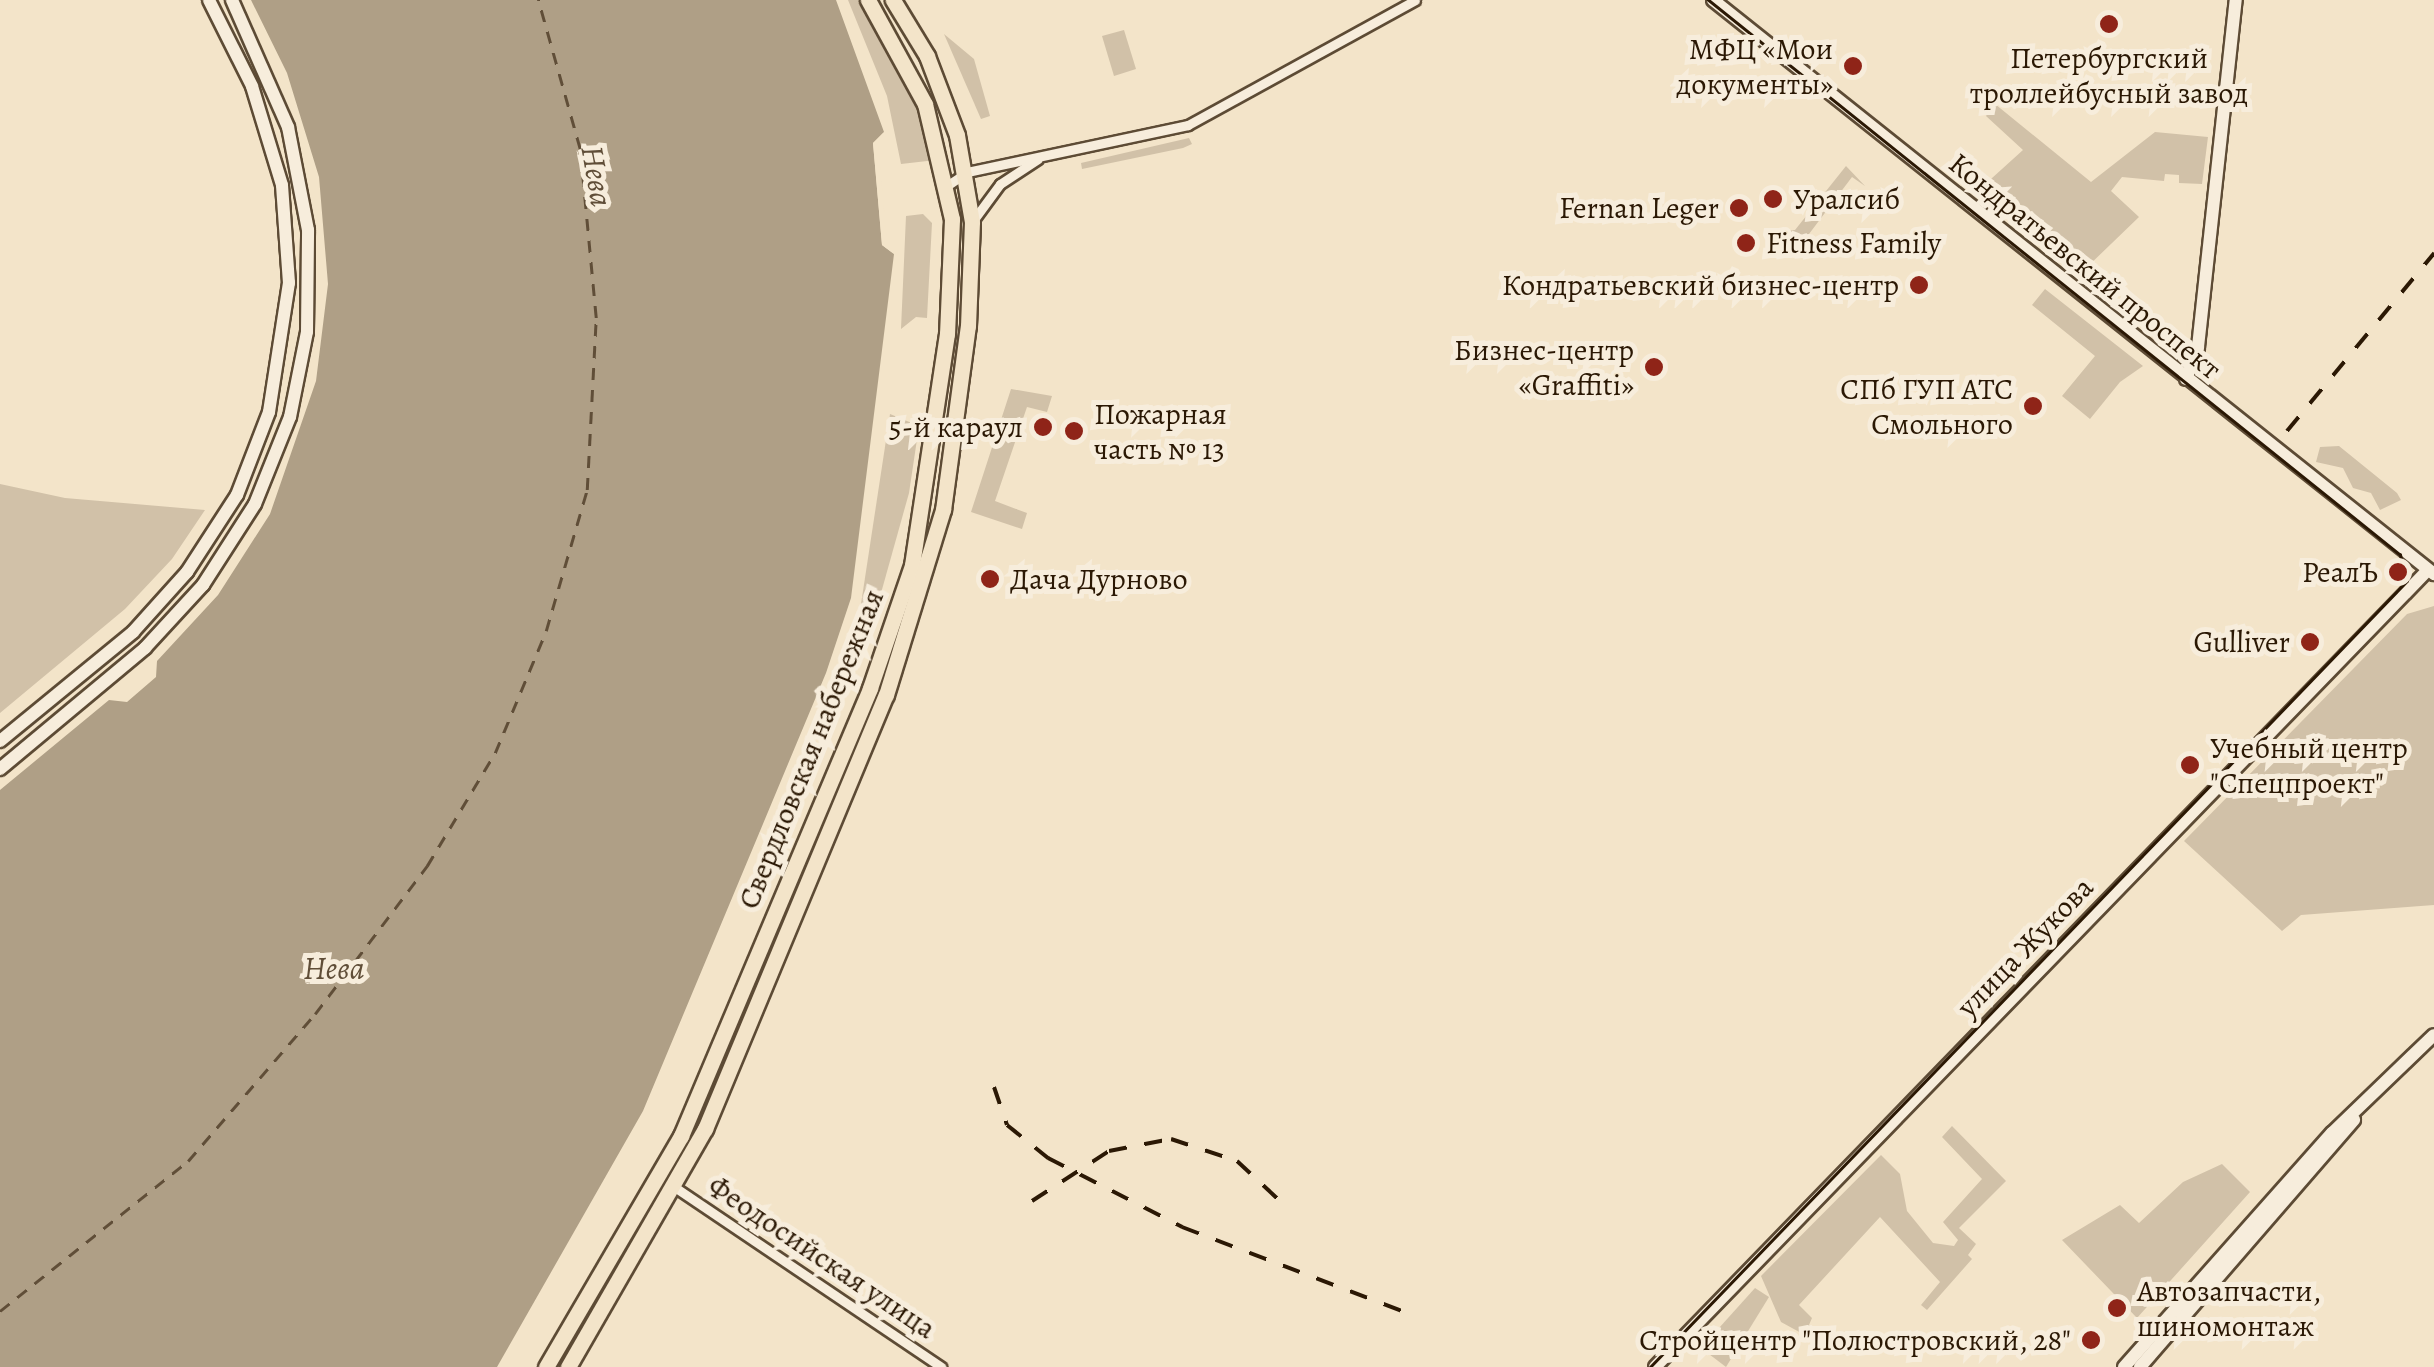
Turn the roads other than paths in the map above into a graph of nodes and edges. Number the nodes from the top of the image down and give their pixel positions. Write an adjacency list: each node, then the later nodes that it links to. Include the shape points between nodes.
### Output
1 (209, 0): 14 (main road, via 252,86 282,185 289,282 269,412 236,495 187,572 133,632)
2 (232, 0): 15 (main road, via 288,127 308,230 307,332 290,417 255,504 204,586 146,648)
3 (868, 0): 10 (main road, Свердловская набережная, via 926,104)
4 (894, 0): 9 (main road, Свердловская набережная, via 927,56)
5 (1415, 0): 8 (street, via 1188,125)
6 (1713, 0): 12 (main road, Кондратьевский проспект)
7 (2236, 0): 12 (main road, via 2198,347)
8 (1040, 157): 9 (street); 11 (street, via 1000,184)
9 (967, 172): 10 (street); 11 (main road, Свердловская набережная)
10 (948, 185): 19 (main road, Свердловская набережная, via 952,266 934,443 925,505 890,636 681,1136)
11 (972, 222): 17 (main road, Свердловская набережная, via 951,462 928,571 886,695)
12 (2186, 379): 13 (main road, Кондратьевский проспект)
13 (2432, 572): 22 (main road, улица Жукова)
14 (0, 741)
15 (0, 769)
16 (2434, 1034): 18 (main road, via 2332,1134)
17 (676, 1188): 20 (main road, Свердловская набережная); 21 (street, Феодосийская улица)
18 (2132, 1366)
19 (546, 1367)
20 (568, 1367)
21 (940, 1367)
22 (1654, 1367)

